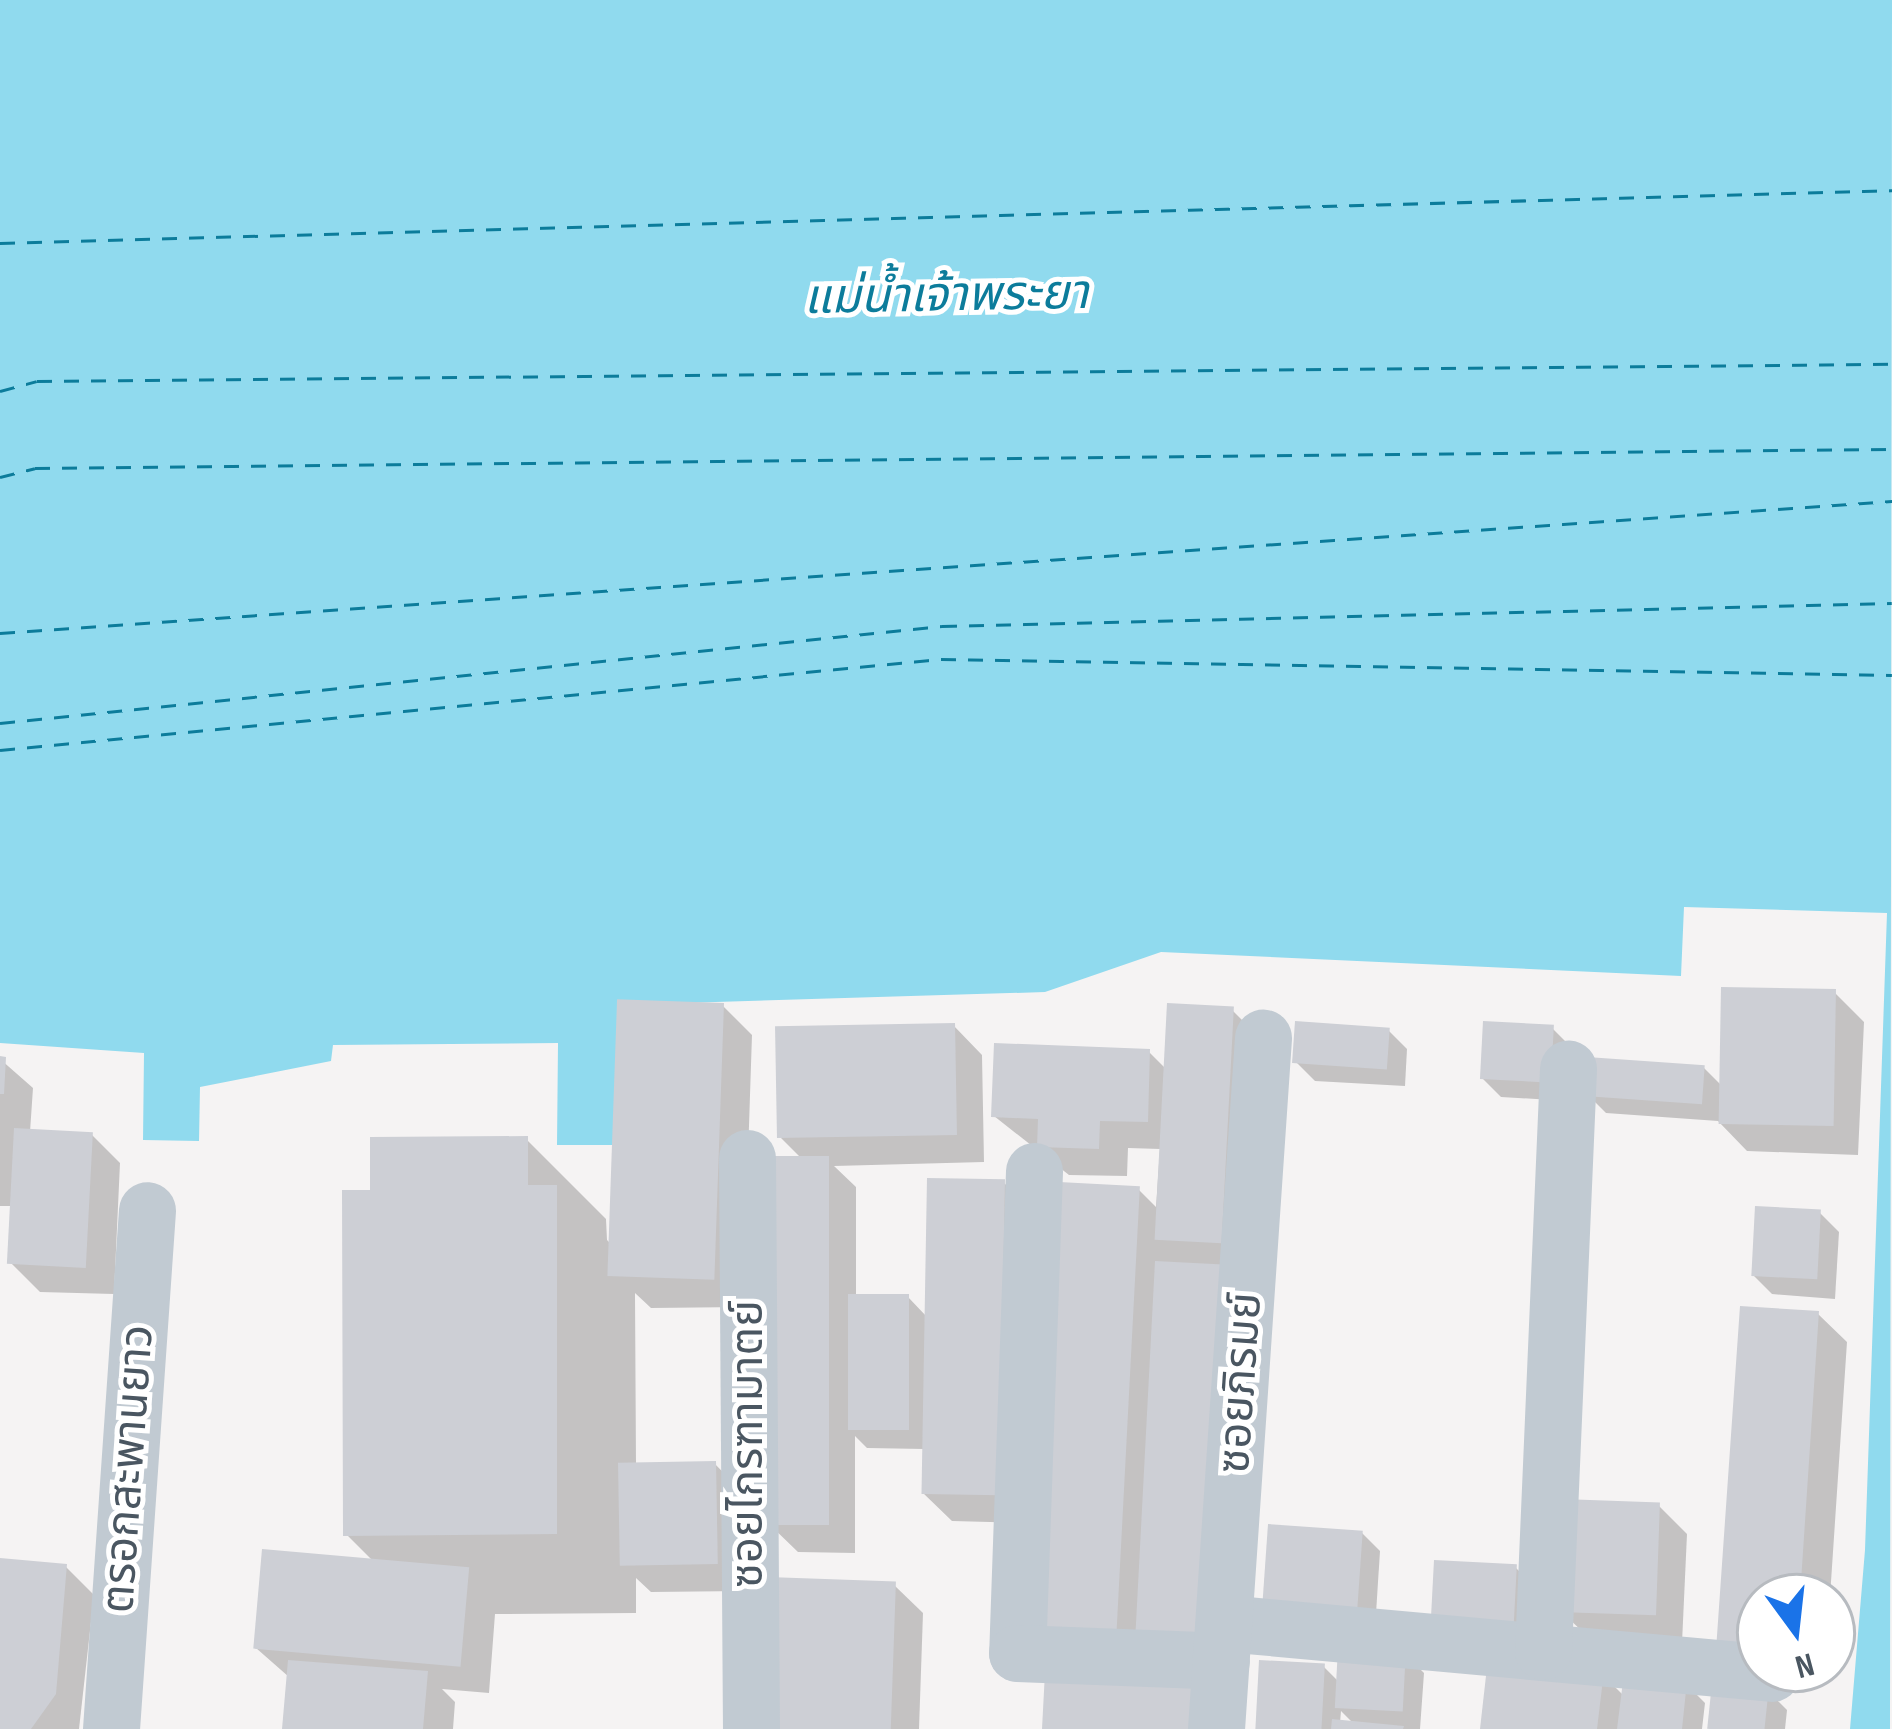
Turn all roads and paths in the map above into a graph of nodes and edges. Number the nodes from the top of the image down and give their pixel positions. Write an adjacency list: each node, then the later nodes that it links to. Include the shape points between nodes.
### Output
1 (1263, 1038): 6 (street, ซอยภิรมย์)
2 (1568, 1069): 7 (street)
3 (747, 1158): 10 (street, ซอยไกรฑามาตย์)
4 (1034, 1172): 6 (street, via 1017,1653)
5 (147, 1210): 9 (street, ตรอกสะพานยาว)
6 (1223, 1642): 7 (street); 11 (street, ซอยภิรมย์)
7 (1543, 1652): 8 (street)
8 (1736, 1669)
9 (111, 1729)
10 (751, 1729)
11 (1216, 1729)

